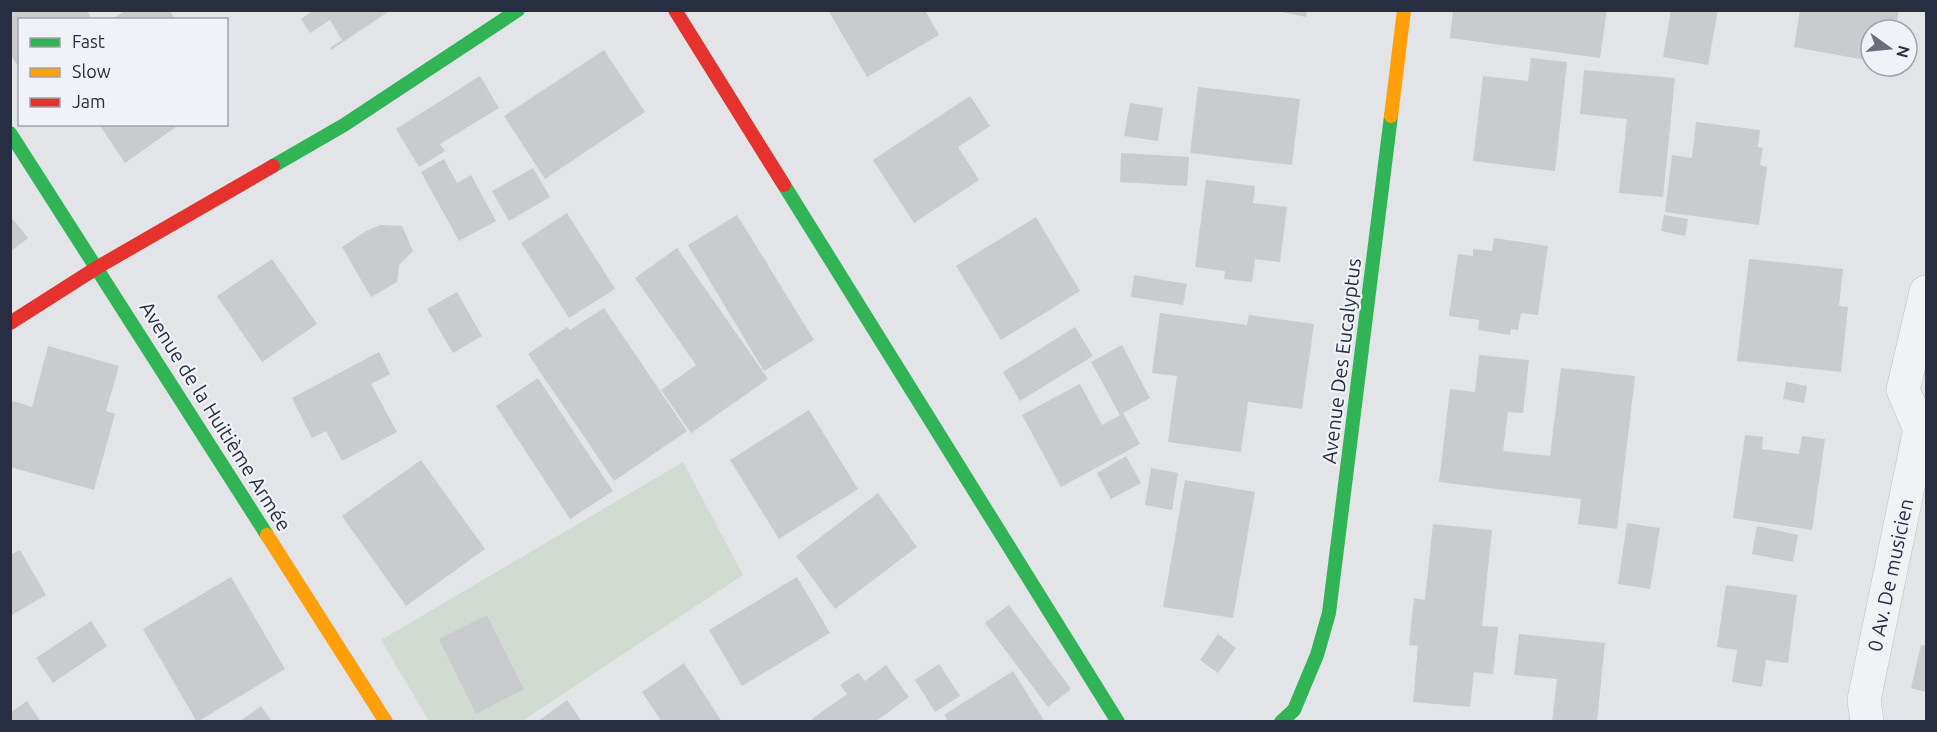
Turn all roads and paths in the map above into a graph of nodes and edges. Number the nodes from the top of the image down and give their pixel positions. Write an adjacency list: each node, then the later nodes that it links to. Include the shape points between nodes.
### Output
1 (518, 10): 5 (street, via 344,125)
2 (675, 10): 9 (street)
3 (1404, 10): 10 (street, Avenue Des Eucalyptus, via 1329,614 1294,710)
4 (10, 133): 5 (street, Avenue de la Huitième Armée)
5 (98, 267): 7 (street); 8 (street, Avenue de la Huitième Armée)
6 (1926, 292): 11 (street, 0 Av. De musicien, via 1903,390 1920,429 1864,700)
7 (10, 323)
8 (386, 722)
9 (1118, 722)
10 (1281, 722)
11 (1867, 722)

